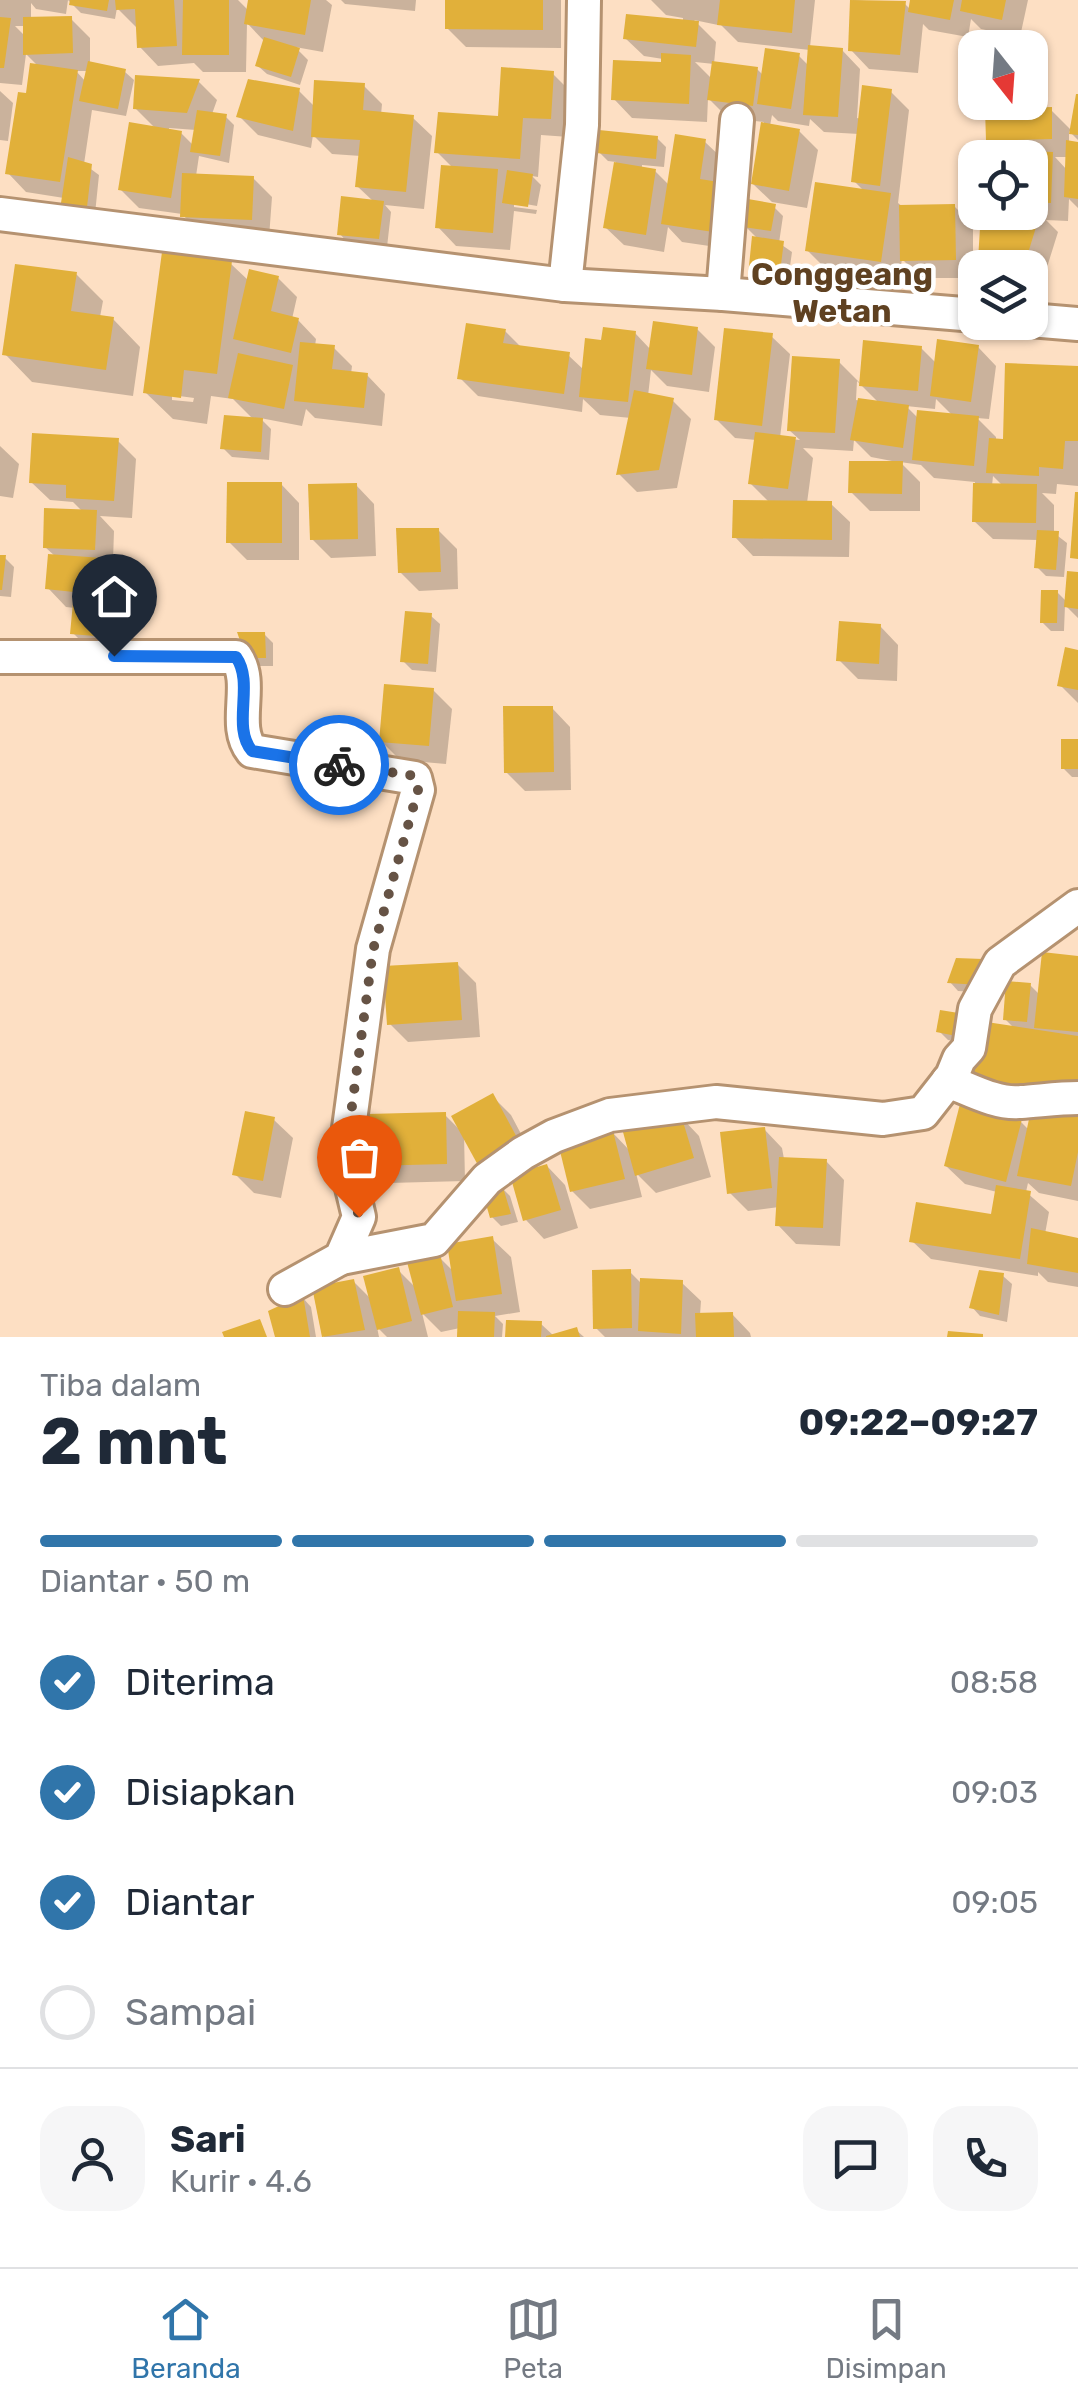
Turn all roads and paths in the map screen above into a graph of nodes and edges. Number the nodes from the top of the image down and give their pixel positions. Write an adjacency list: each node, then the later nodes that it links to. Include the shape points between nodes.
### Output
1 (584, 0): 4 (street, via 582,126)
2 (737, 120): 5 (street)
3 (0, 214): 4 (street)
4 (565, 285): 5 (street)
5 (723, 294): 6 (street)
6 (958, 314)
7 (1048, 322): 8 (street)
8 (1078, 324)
9 (0, 657): 13 (street, via 236,657 243,669 244,736 252,751 415,778 418,790 373,950 345,1158 359,1217)
10 (1078, 906): 11 (street, via 1000,963 975,1008 970,1048)
11 (948, 1082): 12 (street, via 1023,1103); 13 (street, via 923,1113 883,1119 716,1102 610,1115 554,1136 499,1170 434,1240)
12 (1078, 1098)
13 (341, 1258): 14 (street)
14 (285, 1289)

